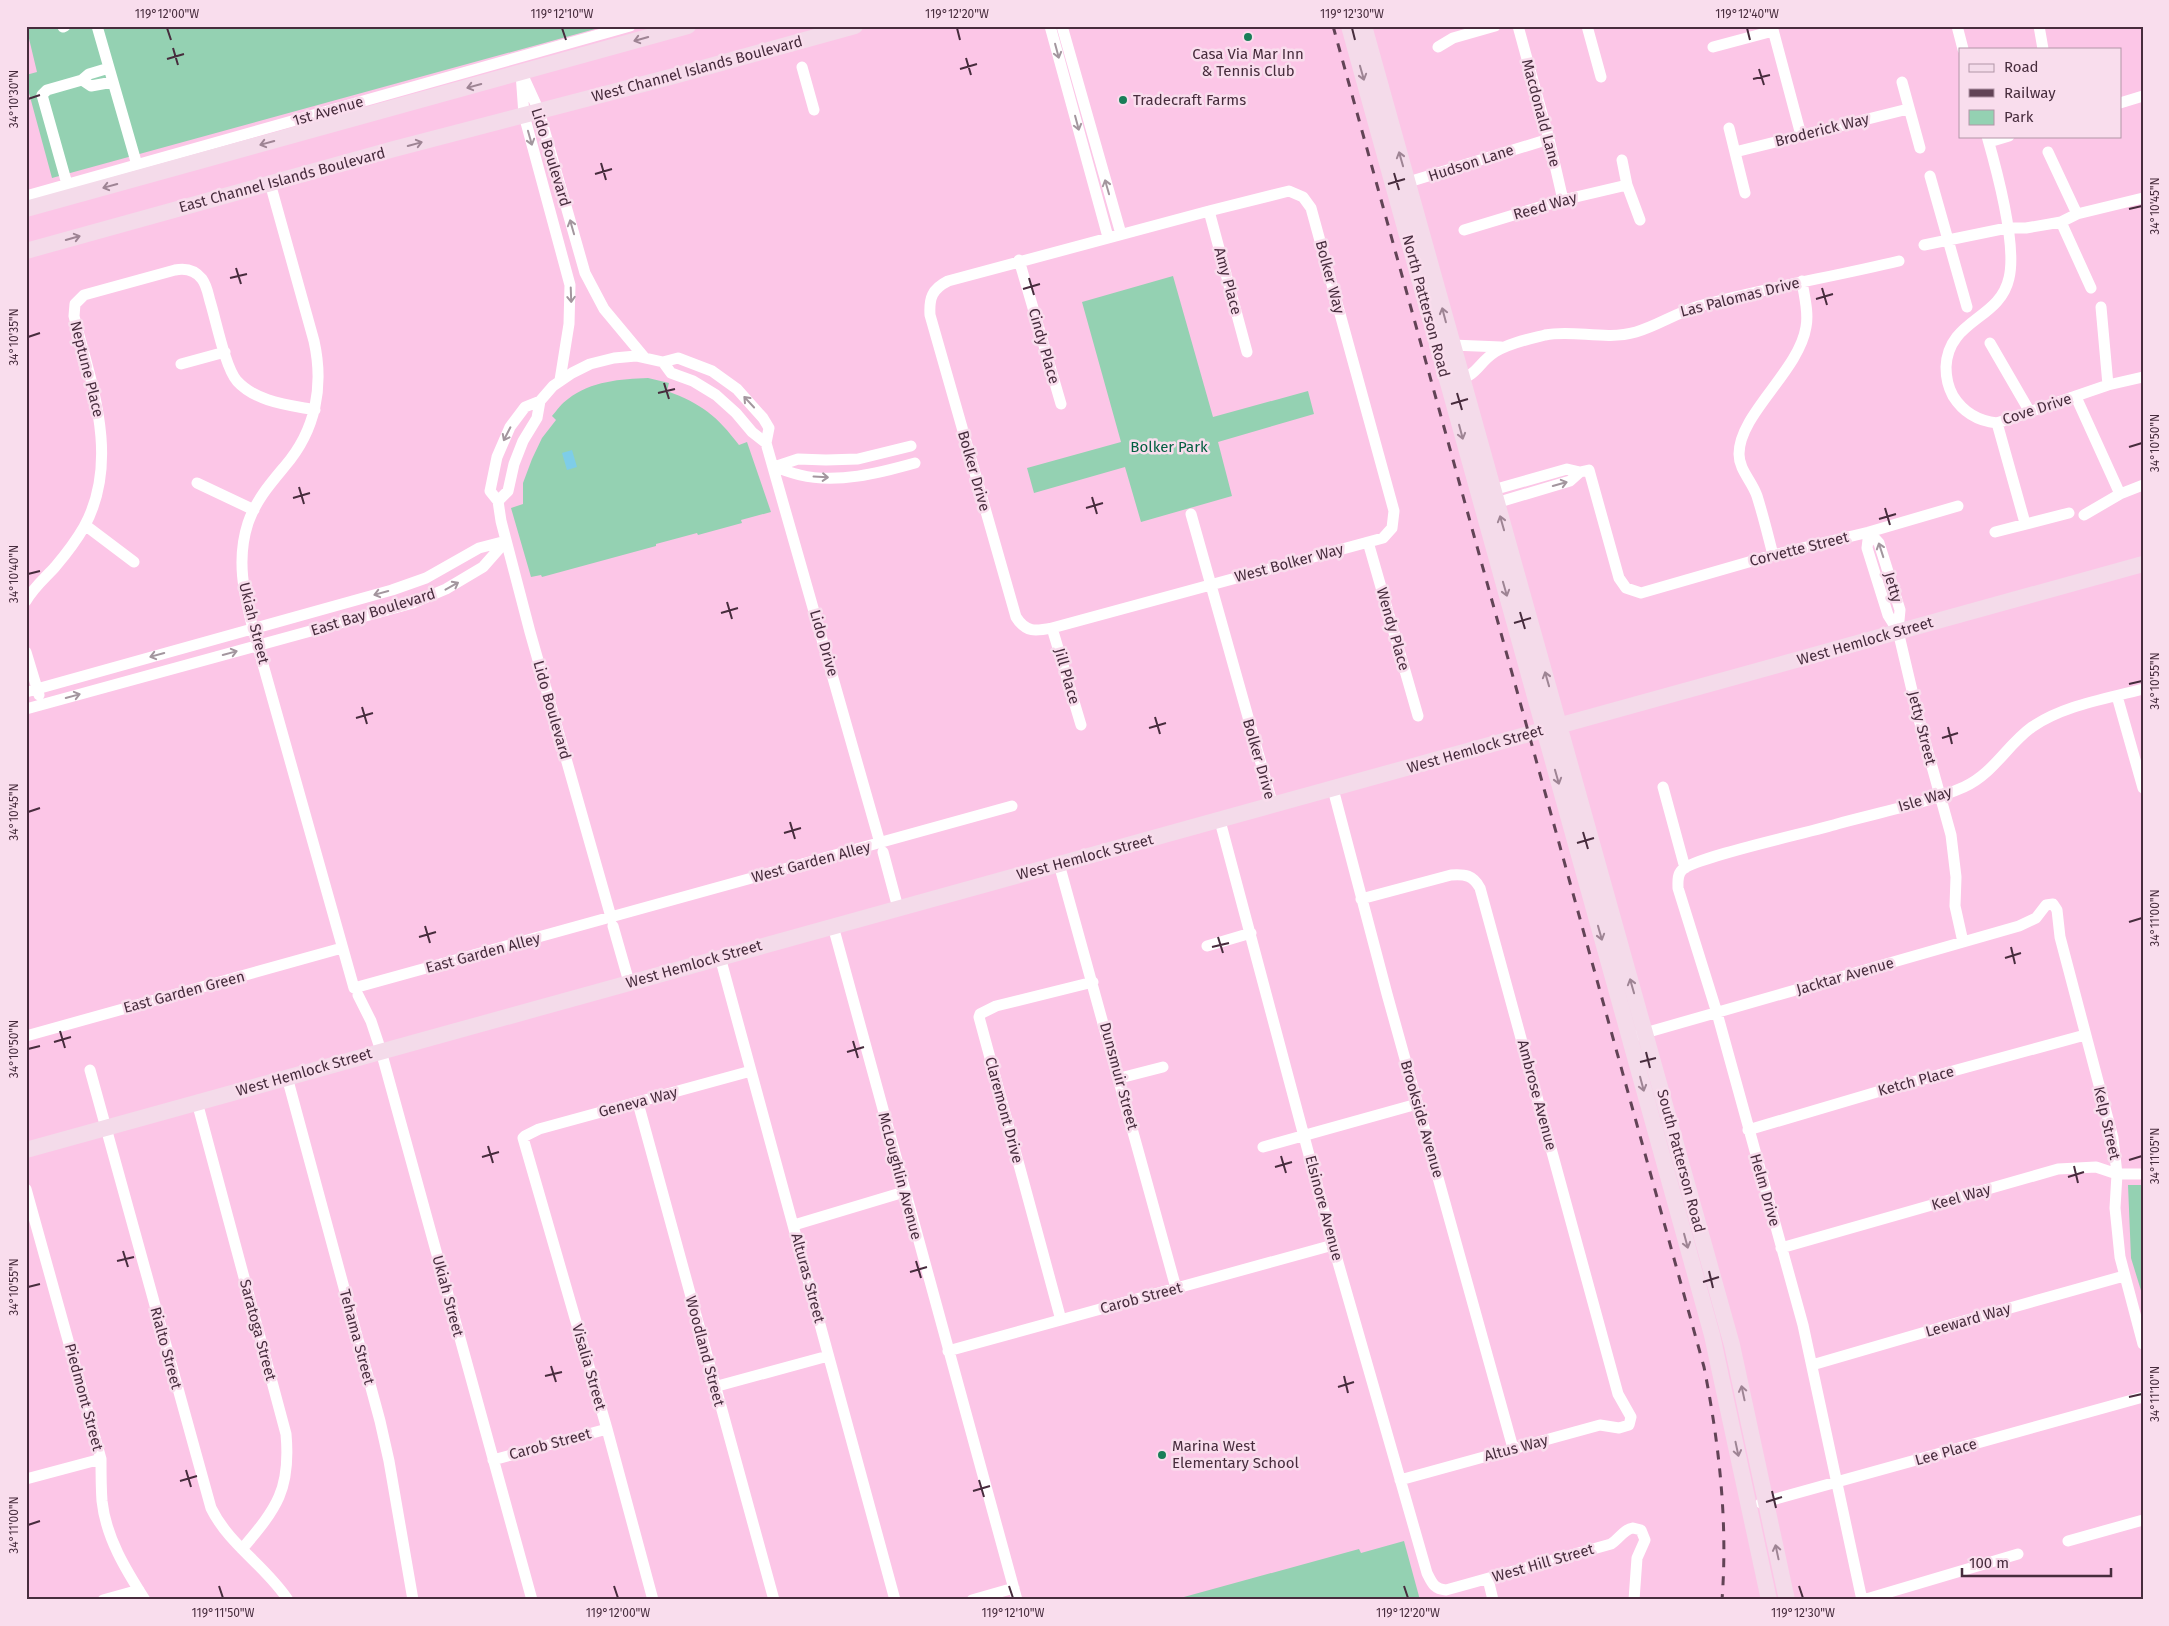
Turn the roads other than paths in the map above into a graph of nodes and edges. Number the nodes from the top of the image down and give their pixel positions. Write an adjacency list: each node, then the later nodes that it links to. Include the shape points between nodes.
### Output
1 (97, 26): 20 (street)
2 (630, 26): 39 (street, 1st Avenue)
3 (688, 26): 21 (street, one-way to 21)
4 (855, 26): 30 (street, West Channel Islands Boulevard)
5 (1050, 26): 57 (street, one-way to 57)
6 (1062, 26): 56 (street, one-way to 6)
7 (1349, 26): 44 (street, North Patterson Road, one-way to 44)
8 (1364, 26): 44 (street, North Patterson Road, one-way to 8)
9 (1495, 26): 15 (street, via 1453,38)
10 (1518, 26): 33 (street, Macdonald Lane)
11 (1587, 26): 22 (street)
12 (1957, 26): 17 (street)
13 (2039, 26): 18 (street)
14 (1772, 29): 16 (street); 32 (street)
15 (1438, 47)
16 (1713, 47)
17 (1963, 48)
18 (2043, 48)
19 (802, 67): 29 (street)
20 (109, 68): 23 (street); 24 (street)
21 (521, 73): 30 (street, Lido Boulevard); 49 (street, one-way to 49)
22 (1601, 77)
23 (82, 80): 24 (street, via 91,86); 42 (street, via 47,90 42,95)
24 (113, 82): 39 (street)
25 (1902, 82): 28 (street)
26 (2143, 96): 27 (street)
27 (2122, 101)
28 (1908, 108): 32 (street, Broderick Way); 35 (street)
29 (814, 110)
30 (532, 113): 41 (street, East Channel Islands Boulevard, one-way to 30); 72 (street, Lido Boulevard, one-way to 30, via 604,309 585,274); 76 (street, Lido Boulevard, one-way to 76, via 570,285 570,317)
31 (1729, 128): 36 (street)
32 (1801, 135): 36 (street, Broderick Way)
33 (1550, 139): 44 (street, Hudson Lane); 48 (street, Macdonald Lane)
34 (1988, 139): 54 (street, Cove Drive)
35 (1920, 148)
36 (1735, 152): 45 (street)
37 (2048, 152): 51 (street)
38 (1622, 160): 43 (street)
39 (137, 165): 42 (street, 1st Avenue)
40 (1930, 176): 58 (street)
41 (270, 183): 60 (street, East Channel Islands Boulevard, one-way to 41); 82 (street, Ukiah Street, via 318,356 319,388)
42 (66, 184): 46 (street, 1st Avenue)
43 (1628, 184): 48 (street, Reed Way); 52 (street)
44 (1401, 185): 68 (street, North Patterson Road, one-way to 44); 77 (street, North Patterson Road)
45 (1745, 193)
46 (26, 196)
47 (2143, 198): 51 (street)
48 (1563, 200): 55 (street, Reed Way)
49 (26, 209)
50 (1208, 211): 56 (street, Bolker Way); 71 (street, Amy Place); 105 (street, Bolker Way, via 1289,191 1303,197 1311,208 1394,511 1392,528 1383,538)
51 (2077, 214): 53 (street)
52 (1640, 220)
53 (2061, 222): 54 (street); 64 (street)
54 (2008, 228): 58 (street); 84 (street, Cove Drive, via 2012,261 2006,290 1988,311 1961,330 1946,360 1948,385 1958,404 1977,418)
55 (1464, 230)
56 (1121, 234): 57 (street, Bolker Way)
57 (1108, 237): 61 (street, Bolker Drive)
58 (1948, 240): 59 (street); 66 (street)
59 (1924, 245)
60 (26, 251)
61 (1019, 260): 81 (street, Cindy Place); 112 (street, Bolker Drive, via 941,285 931,295 930,315 1016,617 1032,631)
62 (1899, 261): 63 (street, Las Palomas Drive)
63 (1802, 281): 69 (street, Las Palomas Drive, via 1698,307 1637,332 1598,337 1546,335); 106 (street, via 1807,319 1803,341 1744,432 1739,452 1742,468 1756,495)
64 (2091, 288)
65 (2100, 306): 78 (street)
66 (1966, 307)
67 (1990, 344): 83 (street)
68 (1452, 345): 69 (street); 77 (street, North Patterson Road)
69 (1503, 347): 77 (street, Las Palomas Drive, via 1470,376)
70 (225, 352): 74 (street); 82 (street, Neptune Place, via 232,372 244,387 267,399); 101 (street, Neptune Place, via 205,284 188,270 175,270 79,299 74,316 103,438 97,491)
71 (1247, 352)
72 (644, 357): 73 (street, Lido Drive); 76 (street, Lido Boulevard, via 627,356 601,361)
73 (663, 362): 85 (street, Lido Drive, via 671,373 716,395); 85 (street, Lido Drive, one-way to 73, via 769,428 763,418 726,380 678,358)
74 (181, 364)
75 (2143, 377): 78 (street, Cove Drive)
76 (560, 380): 80 (street, Lido Boulevard)
77 (1455, 381): 92 (street, North Patterson Road); 93 (street, North Patterson Road, one-way to 93)
78 (2108, 385): 79 (street, Cove Drive)
79 (2076, 397): 83 (street, Cove Drive); 91 (street)
80 (540, 401): 94 (street, Lido Boulevard, via 537,418 514,464 508,491); 94 (street, Lido Boulevard, one-way to 94, via 525,407 504,439 490,491)
81 (1060, 404)
82 (315, 410): 96 (street, Ukiah Street, via 304,440 268,486)
83 (2030, 412): 84 (street, Cove Drive)
84 (1997, 423): 100 (street)
85 (766, 443): 88 (street, Lido Drive)
86 (911, 446): 88 (street, via 858,458 798,458)
87 (915, 463): 88 (street, one-way to 87, via 800,475 831,478)
88 (774, 467): 132 (street, Lido Drive)
89 (197, 483): 96 (street)
90 (2143, 485): 91 (street)
91 (2120, 494): 99 (street)
92 (1495, 496): 93 (street); 106 (street, Corvette Street, via 1570,481 1585,471 1619,578 1626,588 1641,593); 123 (street, North Patterson Road, one-way to 92)
93 (1480, 500): 124 (street, North Patterson Road, one-way to 124)
94 (498, 501): 104 (street, Lido Boulevard)
95 (1958, 506): 102 (street, Corvette Street)
96 (254, 510): 111 (street, Ukiah Street, via 245,534 241,565)
97 (2069, 513): 100 (street)
98 (1191, 514): 109 (street)
99 (2084, 515)
100 (2026, 523): 103 (street)
101 (85, 525): 107 (street); 110 (street, Neptune Place)
102 (1869, 532): 106 (street, Corvette Street); 113 (street, Jetty, via 1867,548 1888,615)
103 (1994, 532)
104 (506, 541): 111 (street, East Bay Boulevard, one-way to 111, via 479,548 413,584); 114 (street, East Bay Boulevard, one-way to 104, via 425,598 483,567); 138 (street, Lido Boulevard)
105 (1368, 542): 109 (street, West Bolker Way); 121 (street, Wendy Place)
106 (1773, 555)
107 (134, 562)
108 (2143, 564): 113 (street, West Hemlock Street)
109 (1210, 584): 112 (street, Bolker Drive); 130 (street, Bolker Drive)
110 (26, 601)
111 (253, 628): 114 (street, Ukiah Street); 117 (street, East Bay Boulevard, one-way to 117)
112 (1052, 628): 122 (street, Jill Place)
113 (1898, 631): 123 (street, West Hemlock Street); 128 (street, Jetty Street)
114 (258, 645): 119 (street, East Bay Boulevard, one-way to 114); 143 (street, Ukiah Street)
115 (26, 652): 117 (street)
116 (2143, 689): 118 (street, Isle Way)
117 (32, 690): 119 (street)
118 (2117, 696): 126 (street); 128 (street, Isle Way, via 2046,719 2020,738 1978,779)
119 (42, 704): 120 (street, East Bay Boulevard)
120 (26, 709)
121 (1418, 716)
122 (1081, 725)
123 (1560, 726): 124 (street, West Hemlock Street); 149 (street, South Patterson Road, one-way to 123)
124 (1544, 730): 127 (street, West Hemlock Street); 152 (street, South Patterson Road, one-way to 152)
125 (1663, 787): 134 (street)
126 (2143, 788)
127 (1332, 789): 130 (street, West Hemlock Street); 135 (street, Brookside Avenue)
128 (1939, 796): 134 (street, Isle Way, via 1700,861); 141 (street, Jetty Street, via 1954,853 1955,906)
129 (1012, 806): 132 (street, West Garden Alley)
130 (1273, 806): 131 (street, West Hemlock Street)
131 (1220, 821): 133 (street, West Hemlock Street); 140 (street, Elsinore Avenue)
132 (882, 847): 137 (street, Lido Drive); 138 (street, West Garden Alley)
133 (1059, 864): 137 (street, West Hemlock Street); 146 (street, Dunsmuir Street)
134 (1686, 868): 148 (street, Helm Drive, via 1679,876 1678,888)
135 (1362, 899): 161 (street, Brookside Avenue); 184 (street, Ambrose Avenue, via 1451,875 1471,876 1480,888 1618,1394 1630,1413)
136 (2053, 904): 141 (street, Jacktar Avenue, via 2046,905 2030,922); 150 (street, Kelp Street)
137 (898, 908): 139 (street, West Hemlock Street)
138 (612, 922): 145 (street, Lido Boulevard); 147 (street, East Garden Alley)
139 (833, 926): 144 (street, West Hemlock Street); 171 (street, McLoughlin Avenue)
140 (1251, 933): 142 (street); 164 (street, Elsinore Avenue)
141 (1963, 942): 148 (street, Jacktar Avenue)
142 (1207, 946)
143 (342, 948): 147 (street, Ukiah Street); 151 (street, East Garden Green)
144 (720, 957): 145 (street, West Hemlock Street); 156 (street, Alturas Street)
145 (629, 982): 153 (street, West Hemlock Street)
146 (1093, 982): 158 (street, Dunsmuir Street); 177 (street, Claremont Drive, via 996,1006 979,1017)
147 (356, 992): 153 (street, Ukiah Street)
148 (1717, 1013): 149 (street, Jacktar Avenue); 163 (street, Helm Drive)
149 (1646, 1033): 152 (street, Jacktar Avenue); 192 (street, South Patterson Road, one-way to 149, via 1732,1345)
150 (2085, 1035): 163 (street, Ketch Place); 168 (street, Kelp Street, via 2113,1138)
151 (26, 1036)
152 (1629, 1037): 193 (street, South Patterson Road, one-way to 193, via 1717,1357)
153 (381, 1051): 157 (street, West Hemlock Street); 188 (street, Ukiah Street)
154 (1163, 1067): 158 (street)
155 (90, 1070): 162 (street, Rialto Street)
156 (751, 1071): 160 (street, Geneva Way); 172 (street, Alturas Street)
157 (287, 1077): 159 (street, West Hemlock Street); 204 (street, Tehama Street, via 380,1421)
158 (1120, 1078): 176 (street, Dunsmuir Street)
159 (197, 1102): 162 (street, West Hemlock Street); 196 (street, Saratoga Street, via 286,1434 288,1458 283,1489 266,1521)
160 (638, 1103): 165 (street, Geneva Way, via 539,1129); 182 (street, Woodland Street)
161 (1418, 1104): 164 (street); 186 (street, Brookside Avenue)
162 (106, 1128): 167 (street, West Hemlock Street); 196 (street, Rialto Street, via 205,1491 218,1522)
163 (1748, 1130): 174 (street, Helm Drive)
164 (1304, 1135): 166 (street); 173 (street, Elsinore Avenue)
165 (525, 1136): 185 (street, Visalia Street, via 524,1142)
166 (1264, 1147)
167 (26, 1150)
168 (2117, 1174): 169 (street, Keel Way); 174 (street, Keel Way, via 2096,1167 2058,1169); 175 (street, Kelp Street, via 2116,1233)
169 (2143, 1174)
170 (26, 1189): 187 (street, Piedmont Street)
171 (904, 1192): 172 (street); 179 (street, McLoughlin Avenue)
172 (794, 1225): 180 (street, Alturas Street)
173 (1334, 1245): 176 (street, Carob Street); 190 (street, Elsinore Avenue)
174 (1781, 1248): 181 (street, Helm Drive)
175 (2124, 1276): 178 (street, Kelp Street); 181 (street, Leeward Way)
176 (1176, 1288): 177 (street, Carob Street)
177 (1061, 1320): 179 (street, Carob Street)
178 (2143, 1344)
179 (948, 1351): 200 (street, McLoughlin Avenue)
180 (828, 1356): 182 (street); 208 (street, Alturas Street)
181 (1812, 1365): 191 (street, Helm Drive)
182 (714, 1387): 207 (street, Woodland Street)
183 (2143, 1397): 191 (street, Lee Place)
184 (1630, 1422): 186 (street, Altus Way, via 1623,1428 1600,1425)
185 (607, 1429): 188 (street, Carob Street); 206 (street, Visalia Street)
186 (1512, 1448): 190 (street, Altus Way)
187 (101, 1459): 189 (street); 201 (street, Piedmont Street, via 102,1501 109,1533)
188 (493, 1460): 205 (street, Ukiah Street)
189 (26, 1479)
190 (1400, 1480): 199 (street, Elsinore Avenue, via 1427,1573 1432,1585)
191 (1838, 1483): 192 (street, Lee Place); 214 (street, Helm Drive)
192 (1766, 1502): 193 (street, Lee Place); 213 (street, South Patterson Road, one-way to 192)
193 (1750, 1506): 212 (street, South Patterson Road)
194 (2143, 1520): 195 (street)
195 (2068, 1541)
196 (242, 1549): 203 (street, Rialto Street, via 276,1582)
197 (2018, 1554): 214 (street)
198 (1488, 1579): 199 (street, West Hill Street); 210 (street); 211 (street, West Hill Street, via 1610,1544 1629,1528 1641,1530 1645,1540 1637,1558)
199 (1439, 1590)
200 (1016, 1594): 209 (street)
201 (142, 1595): 202 (street)
202 (103, 1600)
203 (288, 1600)
204 (414, 1600)
205 (532, 1600)
206 (653, 1600)
207 (774, 1600)
208 (895, 1600)
209 (972, 1600)
210 (1494, 1600)
211 (1634, 1600)
212 (1769, 1600)
213 (1787, 1600)
214 (1862, 1600)

